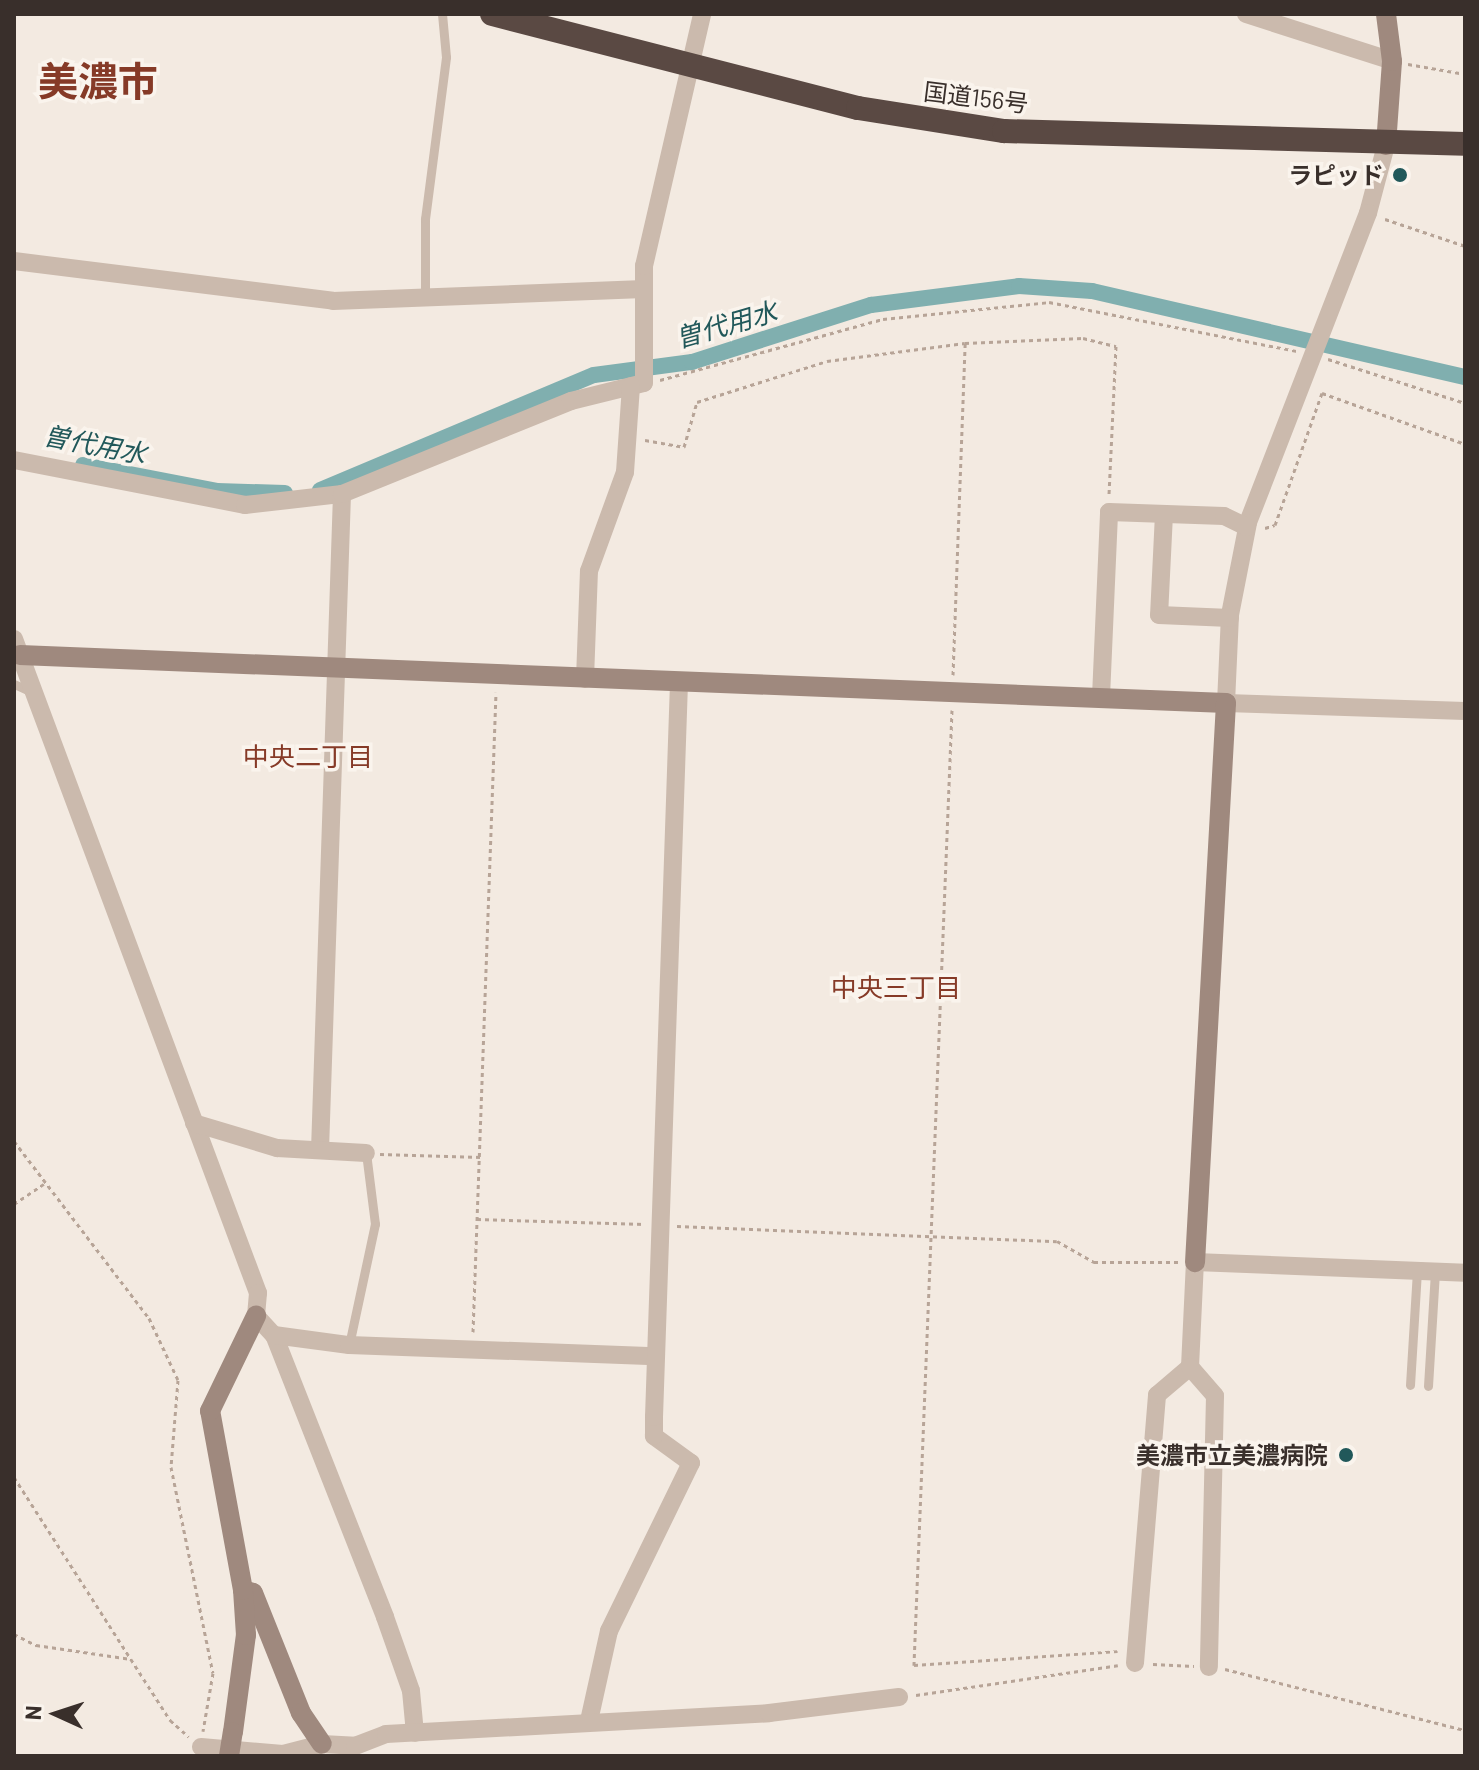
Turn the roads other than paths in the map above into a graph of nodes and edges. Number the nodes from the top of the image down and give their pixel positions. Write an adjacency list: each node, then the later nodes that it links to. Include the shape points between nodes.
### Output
1 (442, 14): 13 (lane, via 446,57 425,219)
2 (492, 14): 6 (highway, 国道156号)
3 (702, 14): 8 (street)
4 (1246, 14): 7 (street)
5 (1386, 14): 7 (street)
6 (556, 22): 8 (highway, 国道156号)
7 (1392, 61): 10 (street)
8 (690, 65): 10 (highway, 国道156号, via 858,108 1004,131); 12 (street)
9 (1465, 144): 10 (highway, 国道156号)
10 (1386, 145): 18 (street, via 1368,213)
11 (14, 261): 13 (street, via 259,297)
12 (644, 289): 13 (street); 14 (street, via 645,358)
13 (425, 296)
14 (638, 385): 16 (street, via 571,401); 22 (street, via 630,438 589,571)
15 (14, 460): 16 (street, via 231,503)
16 (342, 494): 21 (street)
17 (1164, 514): 18 (street, via 1224,516); 19 (street, via 1159,615); 25 (street, via 1109,512)
18 (1248, 525): 19 (street)
19 (1230, 618): 26 (street)
20 (17, 647): 21 (street); 24 (street)
21 (341, 672): 22 (street); 29 (street)
22 (585, 679): 23 (street)
23 (679, 682): 25 (street); 37 (street)
24 (22, 687): 28 (street)
25 (1101, 697): 26 (street)
26 (1226, 703): 27 (street); 31 (street)
27 (1465, 711)
28 (194, 1123): 29 (street, via 277,1148); 34 (street, via 258,1293)
29 (320, 1149): 30 (street)
30 (366, 1153): 36 (lane, via 375,1224)
31 (1195, 1262): 32 (street); 38 (street)
32 (1426, 1271): 33 (street); 39 (lane); 40 (lane)
33 (1465, 1273)
34 (256, 1316): 35 (street); 41 (street, via 210,1411)
35 (274, 1335): 36 (street); 46 (street, via 395,1647)
36 (349, 1345): 37 (street)
37 (655, 1356): 45 (street, via 654,1436 691,1463 609,1631)
38 (1190, 1367): 42 (street, via 1157,1395); 43 (street, via 1215,1396)
39 (1410, 1385)
40 (1428, 1386)
41 (243, 1590): 47 (street, via 253,1593 301,1713); 49 (street, bridge, via 246,1635)
42 (1135, 1657)
43 (1209, 1667)
44 (899, 1697): 45 (street, via 769,1713)
45 (589, 1721): 46 (street)
46 (415, 1733): 47 (street, via 355,1746)
47 (322, 1744): 48 (street, via 283,1754)
48 (201, 1747)
49 (229, 1756)

